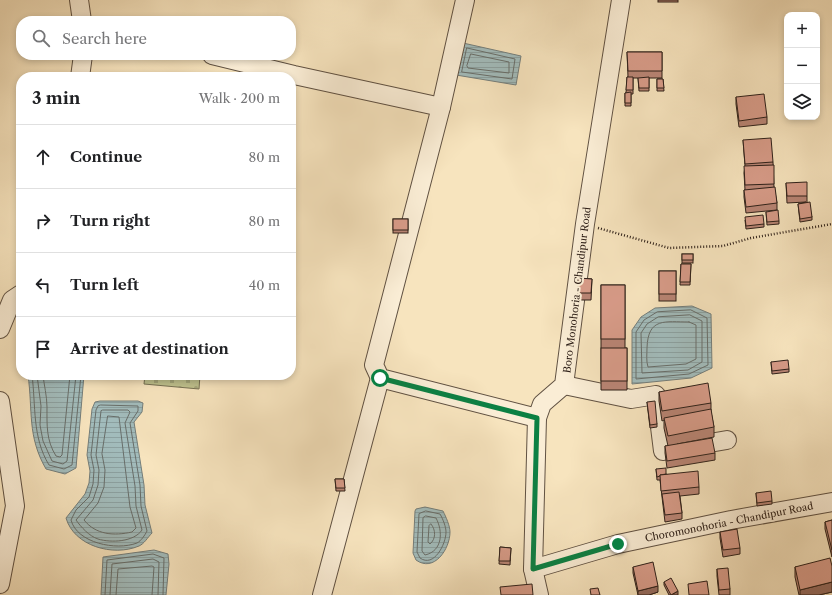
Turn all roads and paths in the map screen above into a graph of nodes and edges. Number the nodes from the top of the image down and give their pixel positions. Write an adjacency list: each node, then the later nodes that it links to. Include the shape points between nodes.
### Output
1 (79, 0): 4 (street)
2 (465, 0): 10 (street)
3 (621, 0): 11 (street, Boro Monohoria - Chandipur Road)
4 (81, 16)
5 (82, 60): 7 (street)
6 (232, 60): 8 (street)
7 (81, 72)
8 (282, 72)
9 (296, 75): 10 (street)
10 (441, 107): 15 (street, via 374,365)
11 (584, 224): 12 (path, via 669,248 723,246 751,238); 16 (street, Boro Monohoria - Chandipur Road)
12 (832, 224)
13 (16, 297): 14 (street, via 12,300)
14 (0, 329)
15 (380, 378): 18 (street); 23 (street)
16 (564, 385): 18 (street, Boro Monohoria - Chandipur Road, via 542,404); 19 (street, via 631,399 656,395 663,451)
17 (0, 401): 22 (street, via 15,506)
18 (537, 418): 21 (street, Boro Monohoria - Chandipur Road)
19 (727, 440)
20 (832, 502): 21 (street, Choromonohoria - Chandipur Road, via 618,544)
21 (533, 569): 24 (street, Boro Monohoria - Chandipur Road)
22 (0, 584)
23 (322, 595)
24 (539, 595)

